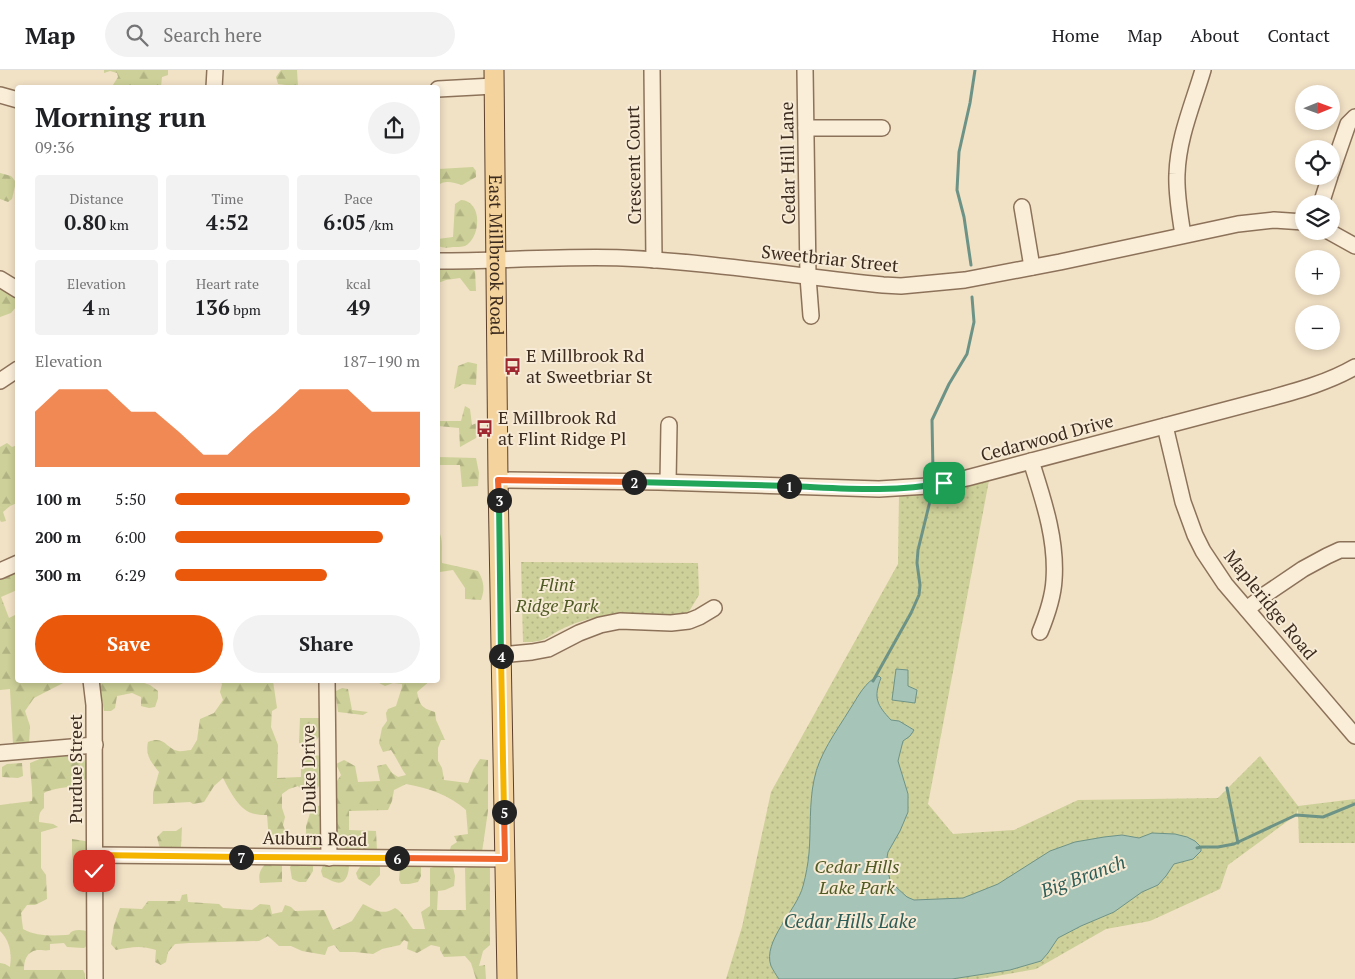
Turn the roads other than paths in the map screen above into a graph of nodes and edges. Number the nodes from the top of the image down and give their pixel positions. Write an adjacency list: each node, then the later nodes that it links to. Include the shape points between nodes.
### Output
1 (215, 70): 6 (street)
2 (652, 70): 20 (street, Crescent Court)
3 (805, 70): 11 (street, Cedar Hill Lane)
4 (1203, 70): 16 (street, via 1176,173)
5 (494, 78): 7 (street); 19 (main road, East Millbrook Road)
6 (214, 85)
7 (440, 89)
8 (0, 95): 9 (street)
9 (15, 99)
10 (1355, 117): 13 (street, via 1348,124)
11 (806, 128): 12 (street); 23 (street, Cedar Hill Lane)
12 (882, 128)
13 (1340, 148)
14 (1022, 207): 22 (street)
15 (1295, 221): 16 (street, Sweetbriar Street, via 1238,224)
16 (1184, 235): 22 (street, Sweetbriar Street)
17 (1340, 238): 18 (street)
18 (1355, 246)
19 (496, 260): 20 (street, Sweetbriar Street, via 591,257); 21 (street, Sweetbriar Street); 33 (main road, East Millbrook Road)
20 (654, 260): 23 (street, Sweetbriar Street)
21 (440, 261)
22 (1032, 267): 23 (street, Sweetbriar Street, via 965,280 901,286)
23 (808, 277): 26 (street, Cedar Hill Lane)
24 (0, 279): 25 (street)
25 (15, 288)
26 (811, 316)
27 (1355, 367): 31 (street, Cedarwood Drive, via 1312,386)
28 (15, 371): 29 (street)
29 (0, 380)
30 (669, 425): 34 (street)
31 (1164, 426): 32 (street, Cedarwood Drive); 39 (street, Mapleridge Road, via 1183,502 1195,535 1225,584)
32 (1031, 461): 34 (street, Cedarwood Drive, via 914,488); 40 (street, via 1054,552 1054,581)
33 (498, 480): 34 (street, Cedarwood Drive); 41 (main road, East Millbrook Road)
34 (668, 482)
35 (1355, 550): 39 (street, via 1340,550 1327,556)
36 (15, 564): 37 (street)
37 (0, 571)
38 (714, 608): 41 (street, via 690,621 671,624 620,621 600,625 548,649)
39 (1247, 609): 44 (street, Mapleridge Road)
40 (1040, 632)
41 (501, 655): 49 (main road, East Millbrook Road)
42 (91, 683): 45 (street, Purdue Street)
43 (327, 683): 48 (street, Duke Drive)
44 (1355, 736)
45 (95, 745): 46 (street); 47 (street, Purdue Street)
46 (0, 753)
47 (94, 855): 48 (street, Auburn Road); 50 (street, Purdue Street)
48 (329, 858): 49 (street, Auburn Road)
49 (505, 859): 51 (main road, East Millbrook Road)
50 (95, 979)
51 (507, 979)

